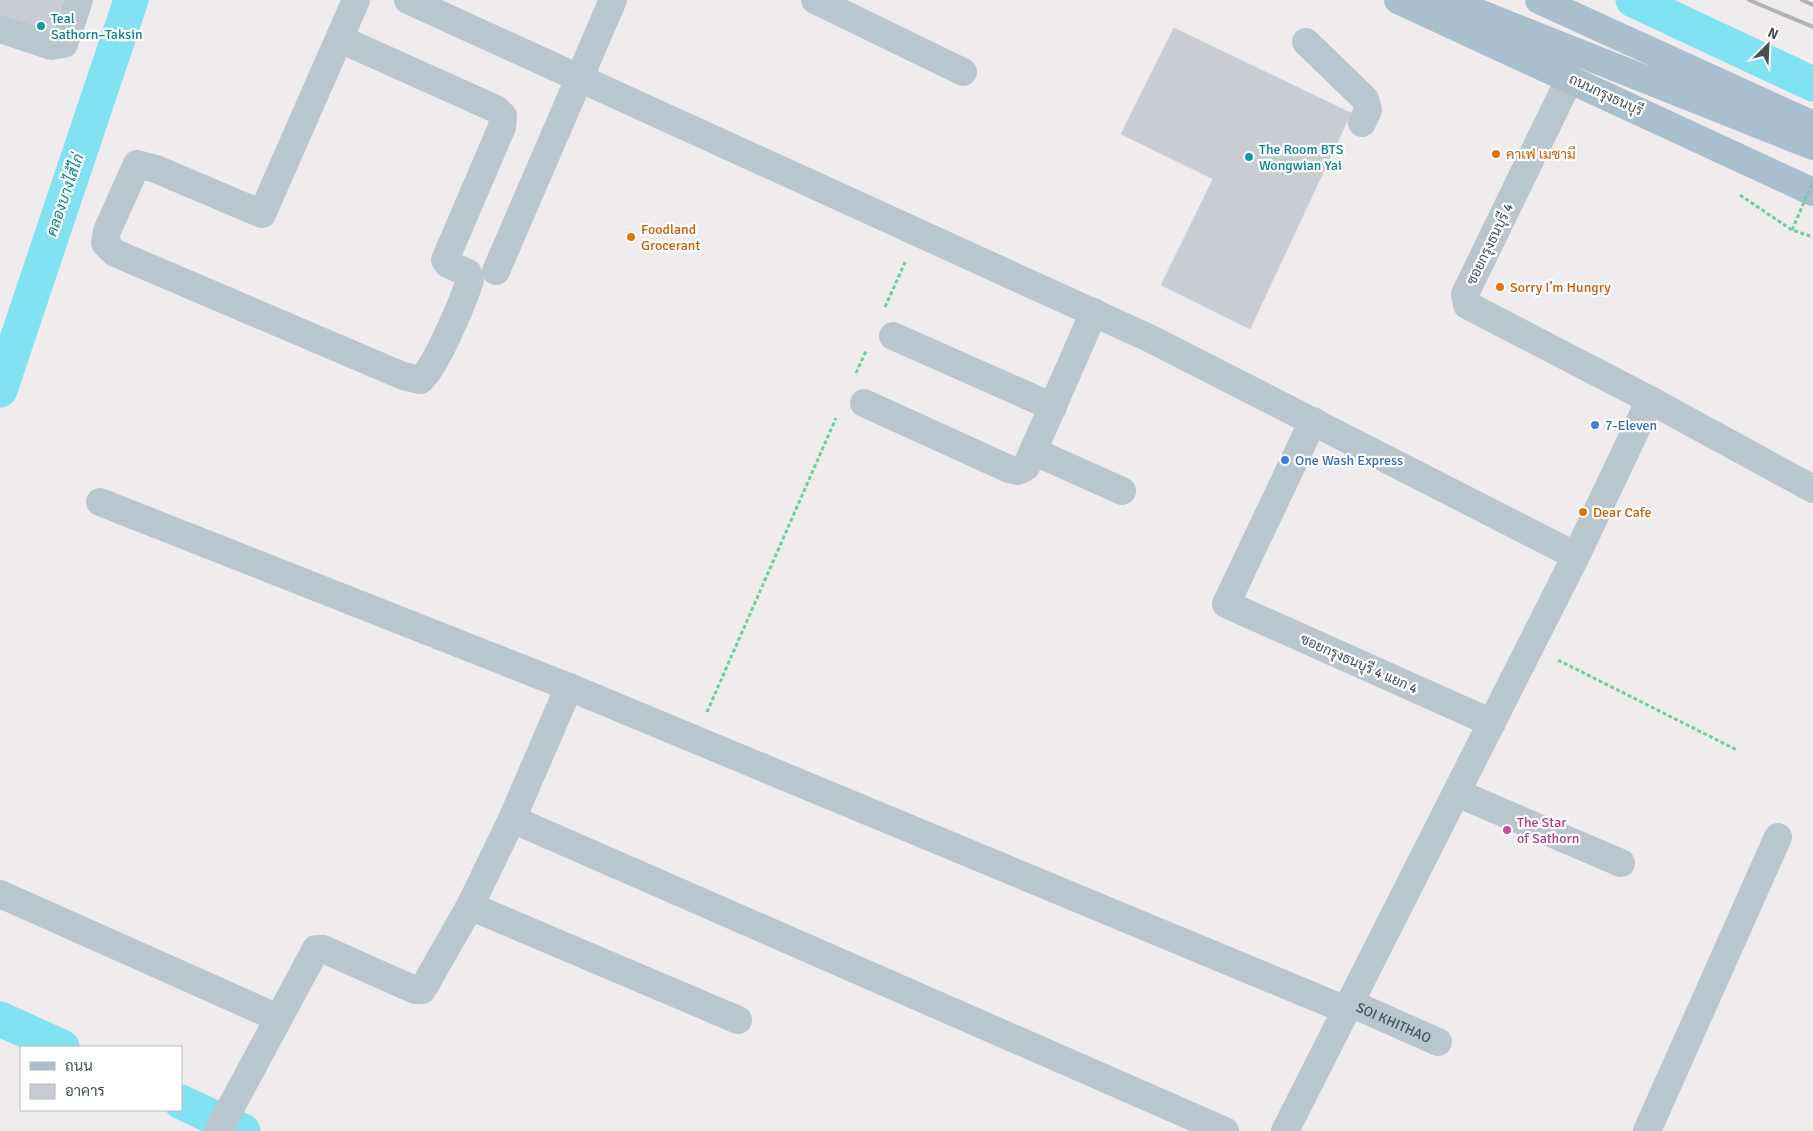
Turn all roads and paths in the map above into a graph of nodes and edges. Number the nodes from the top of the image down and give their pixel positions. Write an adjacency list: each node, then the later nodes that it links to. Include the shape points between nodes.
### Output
1 (79, 0): 9 (street, via 64,44 51,46)
2 (356, 0): 10 (street)
3 (408, 0): 13 (street)
4 (613, 0): 13 (street)
5 (815, 0): 12 (street)
6 (1398, 0): 14 (main road, ถนนกรุงธนบุรี)
7 (1446, 0): 17 (main road)
8 (1539, 0): 16 (main road)
9 (0, 28)
10 (340, 39): 10 (street, via 496,109 503,116 502,127 446,255 448,264 468,273 468,285 435,362 426,377 420,380 403,376 115,253 105,243 107,231 136,164 156,169 262,214)
11 (1306, 42): 15 (street, via 1365,99 1368,110)
12 (963, 72)
13 (581, 77): 23 (street); 24 (street)
14 (1570, 78): 20 (main road, ถนนกรุงธนบุรี); 26 (street, ซอยกรุงธนบุรี 4, via 1465,294 1465,301 1472,308)
15 (1362, 123)
16 (1813, 125)
17 (1813, 146)
18 (1813, 181): 21 (path, bridge)
19 (1732, 190): 21 (path)
20 (1813, 192)
21 (1792, 230): 22 (path)
22 (1813, 236)
23 (496, 271)
24 (1094, 312): 28 (street); 29 (street)
25 (893, 336): 28 (street)
26 (1650, 400): 31 (street); 34 (street)
27 (864, 403): 30 (street, via 1009,469 1018,471 1026,467)
28 (1053, 407): 30 (street)
29 (1313, 421): 34 (street); 38 (street, ซอยกรุงธนบุรี 4 แยก 4, via 1226,604)
30 (1033, 451): 32 (street)
31 (1813, 489)
32 (1122, 491)
33 (100, 502): 37 (street, SOI KHITHAO)
34 (1576, 556): 36 (street)
35 (760, 592): 39 (path)
36 (1530, 647): 38 (street); 40 (path)
37 (569, 688): 39 (street, SOI KHITHAO); 42 (street)
38 (1492, 724): 41 (street)
39 (695, 739): 47 (street, SOI KHITHAO)
40 (1737, 750)
41 (1457, 793): 44 (street); 47 (street)
42 (512, 818): 46 (street); 53 (street)
43 (1778, 837): 54 (street)
44 (1622, 864)
45 (0, 894): 48 (street)
46 (470, 906): 48 (street, via 422,990 323,949 316,949); 49 (street)
47 (1348, 1006): 50 (street, SOI KHITHAO); 51 (street)
48 (278, 1018): 52 (street)
49 (738, 1020)
50 (1438, 1042)
51 (1287, 1130)
52 (218, 1131)
53 (1225, 1131)
54 (1647, 1131)

